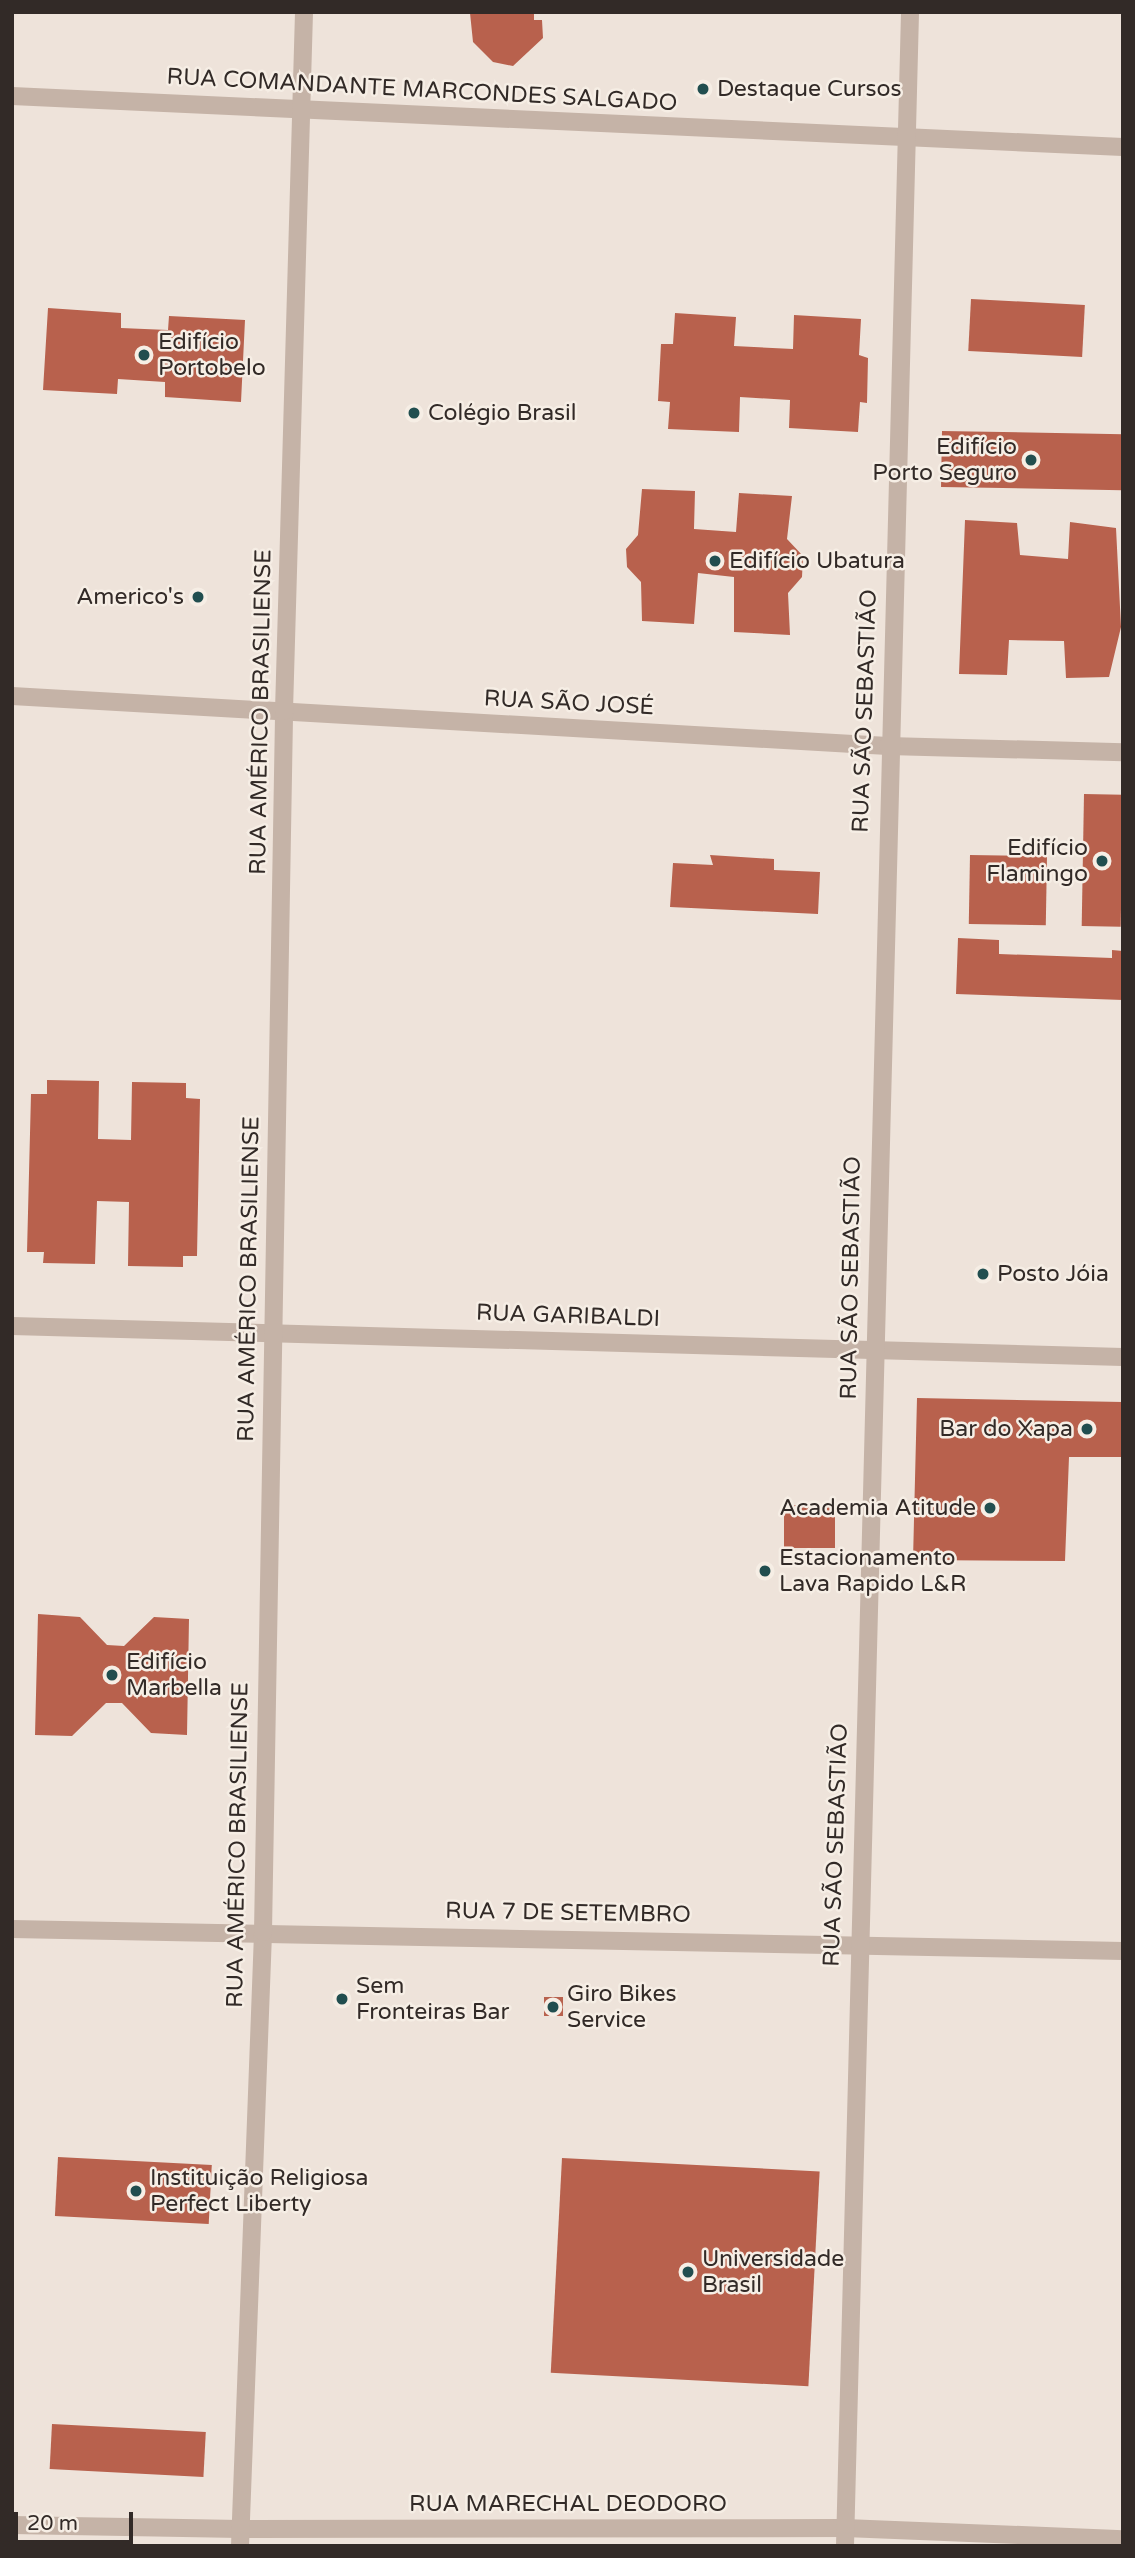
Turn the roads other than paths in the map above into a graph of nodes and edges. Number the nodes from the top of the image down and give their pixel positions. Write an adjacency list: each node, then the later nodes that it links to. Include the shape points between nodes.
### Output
1 (304, 12): 4 (street, RUA AMÉRICO BRASILIENSE)
2 (910, 12): 5 (street, RUA SÃO SEBASTIÃO)
3 (12, 96): 4 (street, RUA COMANDANTE MARCONDES SALGADO)
4 (301, 108): 5 (street, RUA COMANDANTE MARCONDES SALGADO); 8 (street, RUA AMÉRICO BRASILIENSE)
5 (907, 138): 6 (street, RUA COMANDANTE MARCONDES SALGADO); 9 (street, RUA SÃO SEBASTIÃO)
6 (1123, 147)
7 (12, 696): 8 (street, RUA SÃO JOSÉ)
8 (284, 711): 9 (street, RUA SÃO JOSÉ); 12 (street, RUA AMÉRICO BRASILIENSE)
9 (888, 746): 10 (street, RUA SÃO JOSÉ); 13 (street, RUA SÃO SEBASTIÃO)
10 (1123, 752)
11 (12, 1326): 12 (street, RUA GARIBALDI)
12 (272, 1330): 13 (street, RUA GARIBALDI); 16 (street, RUA AMÉRICO BRASILIENSE)
13 (874, 1350): 14 (street, RUA GARIBALDI); 17 (street, RUA SÃO SEBASTIÃO)
14 (1123, 1357)
15 (12, 1929): 16 (street, RUA 7 DE SETEMBRO)
16 (262, 1932): 17 (street, RUA 7 DE SETEMBRO); 20 (street, RUA AMÉRICO BRASILIENSE)
17 (858, 1943): 18 (street, RUA 7 DE SETEMBRO); 21 (street, RUA SÃO SEBASTIÃO)
18 (1123, 1951)
19 (12, 2525): 20 (street, RUA MARECHAL DEODORO)
20 (240, 2537): 21 (street, RUA MARECHAL DEODORO)
21 (845, 2537): 22 (street, RUA MARECHAL DEODORO)
22 (1123, 2539)

